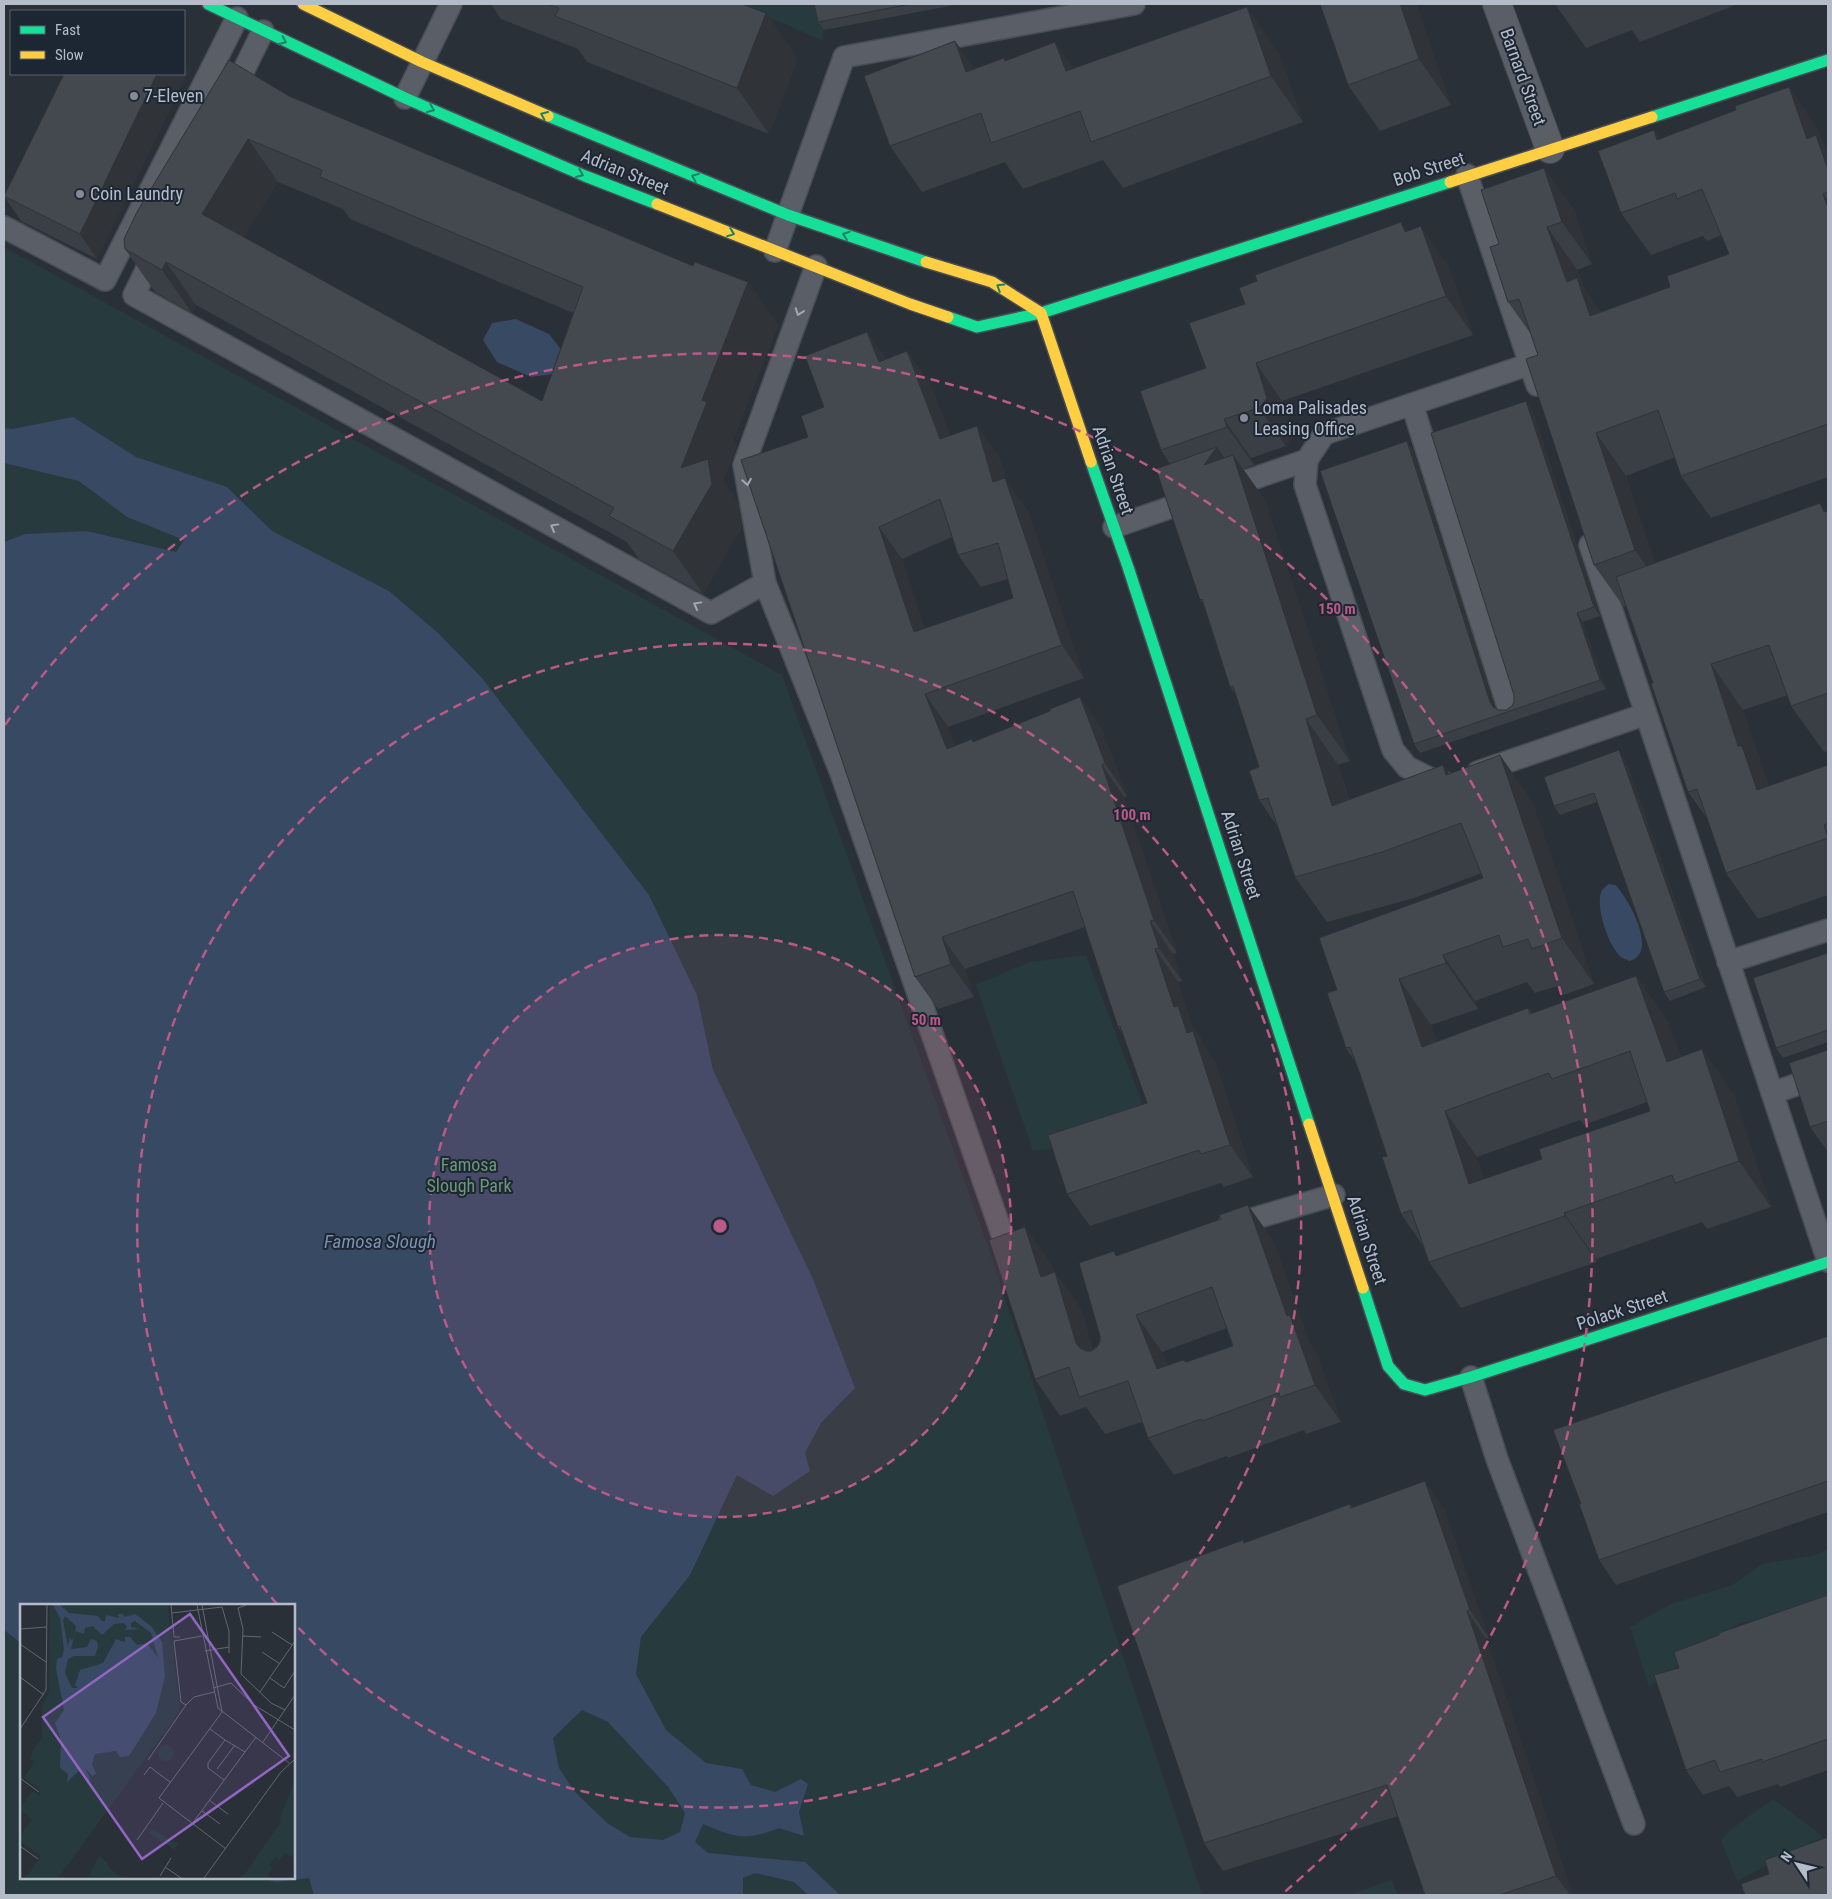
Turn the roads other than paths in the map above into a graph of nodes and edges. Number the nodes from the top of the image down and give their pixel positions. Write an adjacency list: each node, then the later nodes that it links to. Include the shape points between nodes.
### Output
1 (208, 4): 6 (street, Adrian Street)
2 (303, 4): 9 (street, Adrian Street)
3 (451, 4): 9 (lane)
4 (1134, 4): 14 (lane, via 844,57)
5 (1497, 4): 12 (street, Barnard Street)
6 (237, 18): 7 (street, Adrian Street); 15 (lane, via 105,280)
7 (263, 31): 10 (street, Adrian Street, one-way to 10); 11 (lane)
8 (1828, 60): 12 (street, Bob Street)
9 (422, 62): 10 (lane); 14 (street, Adrian Street, one-way to 9)
10 (405, 98): 17 (street, Adrian Street, one-way to 17, via 585,176)
11 (224, 110)
12 (1550, 150): 13 (street, Bob Street)
13 (1468, 175): 19 (street, Bob Street); 20 (lane)
14 (788, 215): 17 (lane); 19 (street, Adrian Street, one-way to 14, via 992,282)
15 (4, 227)
16 (164, 234): 26 (lane, one-way to 16, via 711,613 134,295)
17 (775, 250): 18 (street, Adrian Street)
18 (816, 266): 19 (street, Adrian Street, via 977,327); 26 (lane, one-way to 26, via 744,465)
19 (1041, 313): 25 (street, Adrian Street)
20 (1530, 364): 21 (lane); 22 (lane)
21 (1542, 402)
22 (1412, 404): 23 (lane, via 1324,434); 27 (lane)
23 (1307, 460): 25 (lane); 28 (lane, via 1305,485 1393,750 1407,767 1441,784)
24 (1583, 524): 28 (lane)
25 (1114, 527): 33 (street, Adrian Street)
26 (765, 583): 35 (lane, via 841,773)
27 (1508, 706)
28 (1646, 714): 30 (lane)
29 (1828, 930): 30 (lane)
30 (1728, 962): 32 (lane)
31 (1828, 1074): 32 (lane)
32 (1772, 1093): 36 (lane)
33 (1334, 1194): 34 (lane); 38 (street, Adrian Street, via 1388,1366 1404,1384)
34 (1212, 1232)
35 (1009, 1254)
36 (1828, 1261): 37 (street, Polack Street)
37 (1471, 1377): 38 (street, Polack Street); 39 (lane, via 1497,1459)
38 (1425, 1390)
39 (1634, 1824)

